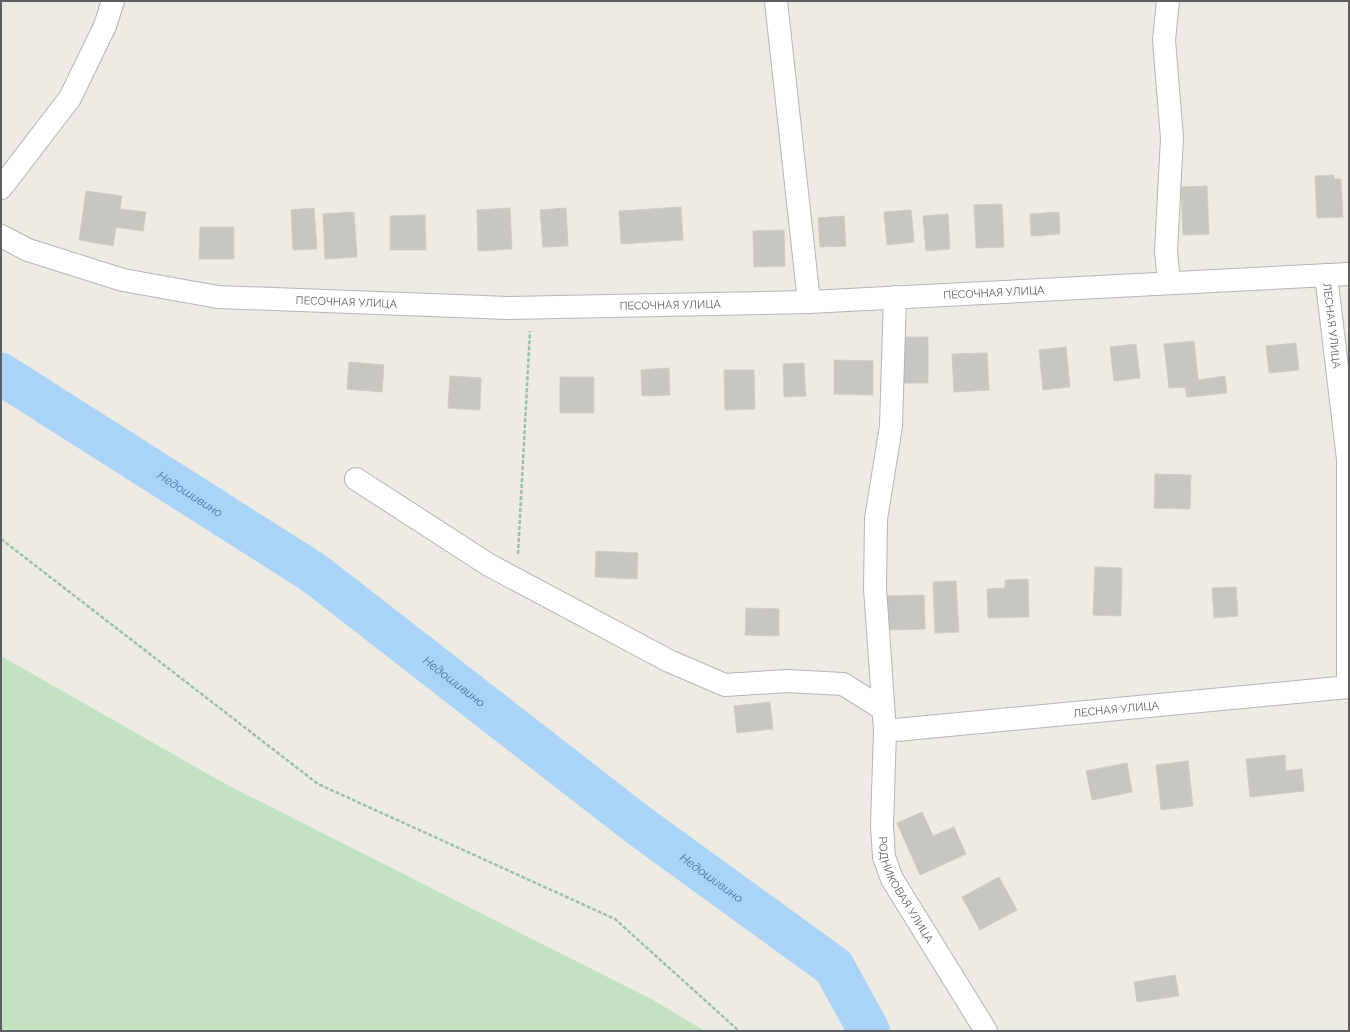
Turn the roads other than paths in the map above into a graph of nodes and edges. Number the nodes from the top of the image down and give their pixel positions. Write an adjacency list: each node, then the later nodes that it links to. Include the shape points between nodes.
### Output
1 (113, 1): 4 (street, via 105,26 70,98)
2 (776, 1): 10 (street)
3 (1168, 1): 8 (street, via 1164,40 1172,138 1166,251)
4 (1, 188)
5 (1, 236): 10 (street, ПЕСОЧНАЯ УЛИЦА, via 28,250 123,280 218,297 508,308)
6 (1349, 274): 7 (street, ПЕСОЧНАЯ УЛИЦА)
7 (1326, 275): 8 (street, ПЕСОЧНАЯ УЛИЦА); 12 (street, ЛЕСНАЯ УЛИЦА, via 1348,459)
8 (1169, 283): 9 (street, ПЕСОЧНАЯ УЛИЦА)
9 (895, 297): 10 (street, ПЕСОЧНАЯ УЛИЦА); 13 (street, РОДНИКОВАЯ УЛИЦА, via 891,426 876,519 875,588)
10 (809, 302)
11 (356, 479): 13 (street, via 489,565 669,661 725,685 787,681 843,684)
12 (1348, 687): 14 (street, ЛЕСНАЯ УЛИЦА)
13 (883, 709): 14 (street, РОДНИКОВАЯ УЛИЦА)
14 (885, 731): 15 (street, РОДНИКОВАЯ УЛИЦА, via 882,826 884,857 892,879)
15 (986, 1031)

